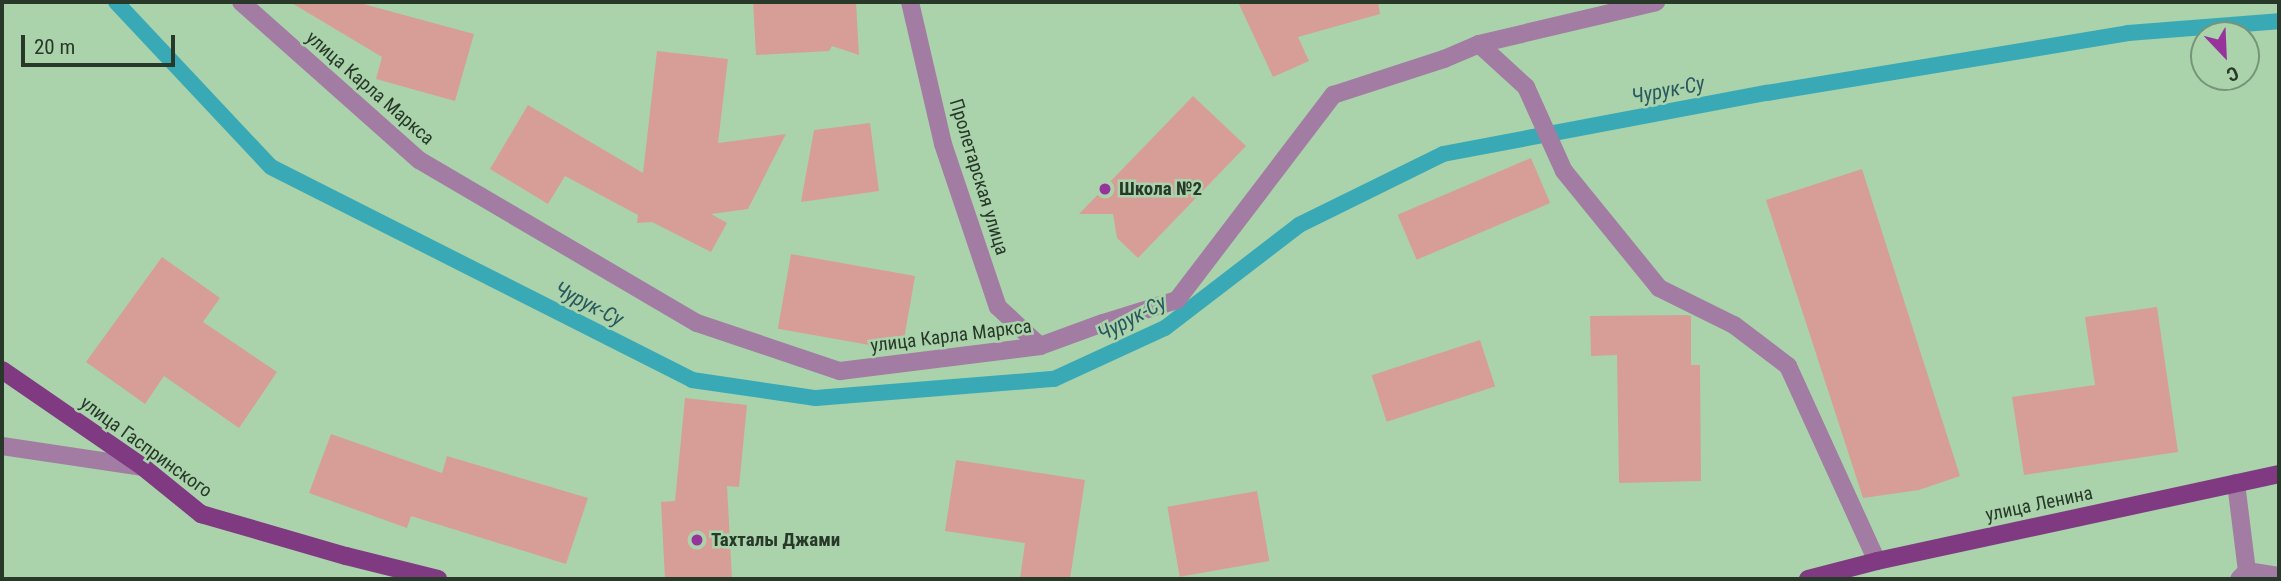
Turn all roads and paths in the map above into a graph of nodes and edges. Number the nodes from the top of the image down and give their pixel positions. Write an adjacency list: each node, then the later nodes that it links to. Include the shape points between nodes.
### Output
1 (241, 2): 5 (street, улица Карла Маркса, via 419,160 697,323 839,371)
2 (910, 2): 5 (street, Пролетарская улица, via 943,144 998,307)
3 (1656, 2): 4 (street, улица Карла Маркса)
4 (1479, 44): 5 (street, улица Карла Маркса, via 1334,95 1177,300); 11 (street, via 1526,87 1564,171 1659,288 1734,325 1787,366)
5 (1040, 346)
6 (2, 370): 8 (main road, улица Гаспринского)
7 (2, 446): 8 (street)
8 (143, 467): 14 (main road, улица Гаспринского, via 201,514)
9 (2279, 474): 10 (main road, улица Ленина)
10 (2236, 483): 11 (main road, улица Ленина); 12 (street)
11 (1877, 561): 15 (main road, улица Ленина)
12 (2243, 575): 13 (street)
13 (2279, 576)
14 (438, 579)
15 (1808, 579)

